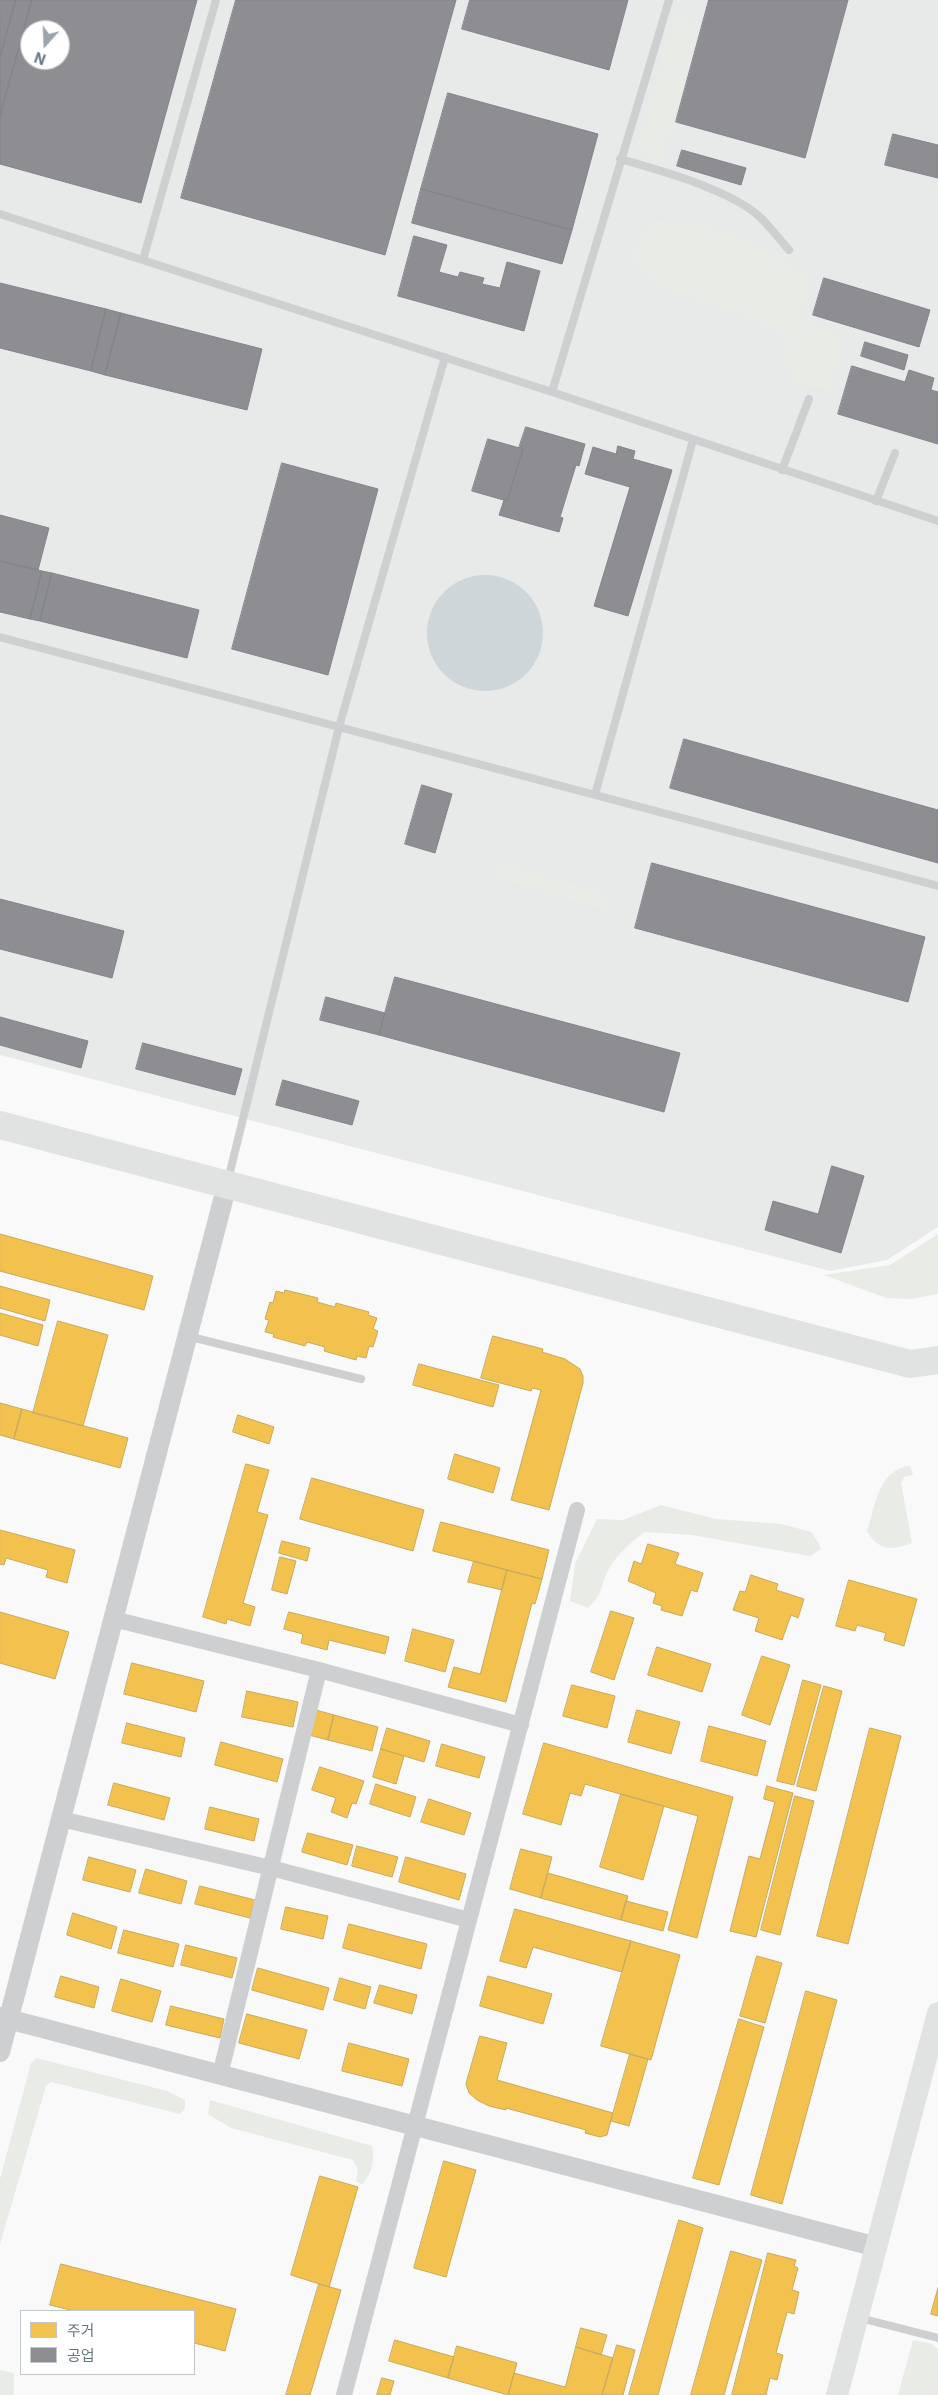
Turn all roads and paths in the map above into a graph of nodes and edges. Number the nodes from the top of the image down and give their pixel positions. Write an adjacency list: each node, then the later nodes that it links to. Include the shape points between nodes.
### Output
1 (216, 0): 6 (lane)
2 (668, 0): 3 (lane)
3 (620, 159): 5 (lane, via 667,172 725,195 760,217); 8 (lane)
4 (0, 214): 6 (lane)
5 (789, 250)
6 (143, 260): 7 (lane)
7 (445, 357): 8 (lane); 16 (lane)
8 (552, 392): 10 (lane)
9 (809, 399): 12 (lane)
10 (693, 440): 12 (lane); 17 (lane)
11 (895, 453): 13 (lane)
12 (782, 470): 13 (lane)
13 (876, 501): 14 (lane)
14 (938, 521)
15 (0, 637): 16 (lane)
16 (339, 727): 17 (lane); 20 (lane)
17 (595, 795): 18 (lane)
18 (938, 886)
19 (0, 1125): 20 (highway)
20 (227, 1185): 21 (street); 23 (highway)
21 (188, 1336): 25 (lane); 27 (street)
22 (938, 1360): 23 (highway)
23 (910, 1364): 24 (main road)
24 (938, 1372)
25 (361, 1379)
26 (578, 1510): 29 (street)
27 (114, 1619): 28 (street); 30 (street)
28 (319, 1670): 29 (street); 31 (street)
29 (521, 1724): 32 (street)
30 (61, 1819): 31 (street); 34 (street)
31 (271, 1868): 32 (street); 36 (street)
32 (469, 1920): 37 (street)
33 (938, 2014): 38 (main road)
34 (4, 2018): 35 (street); 36 (street)
35 (0, 2052)
36 (220, 2075): 37 (street)
37 (415, 2127): 38 (street); 41 (street)
38 (876, 2247): 39 (main road)
39 (858, 2317): 40 (lane); 42 (main road)
40 (938, 2338)
41 (344, 2395)
42 (837, 2395)

